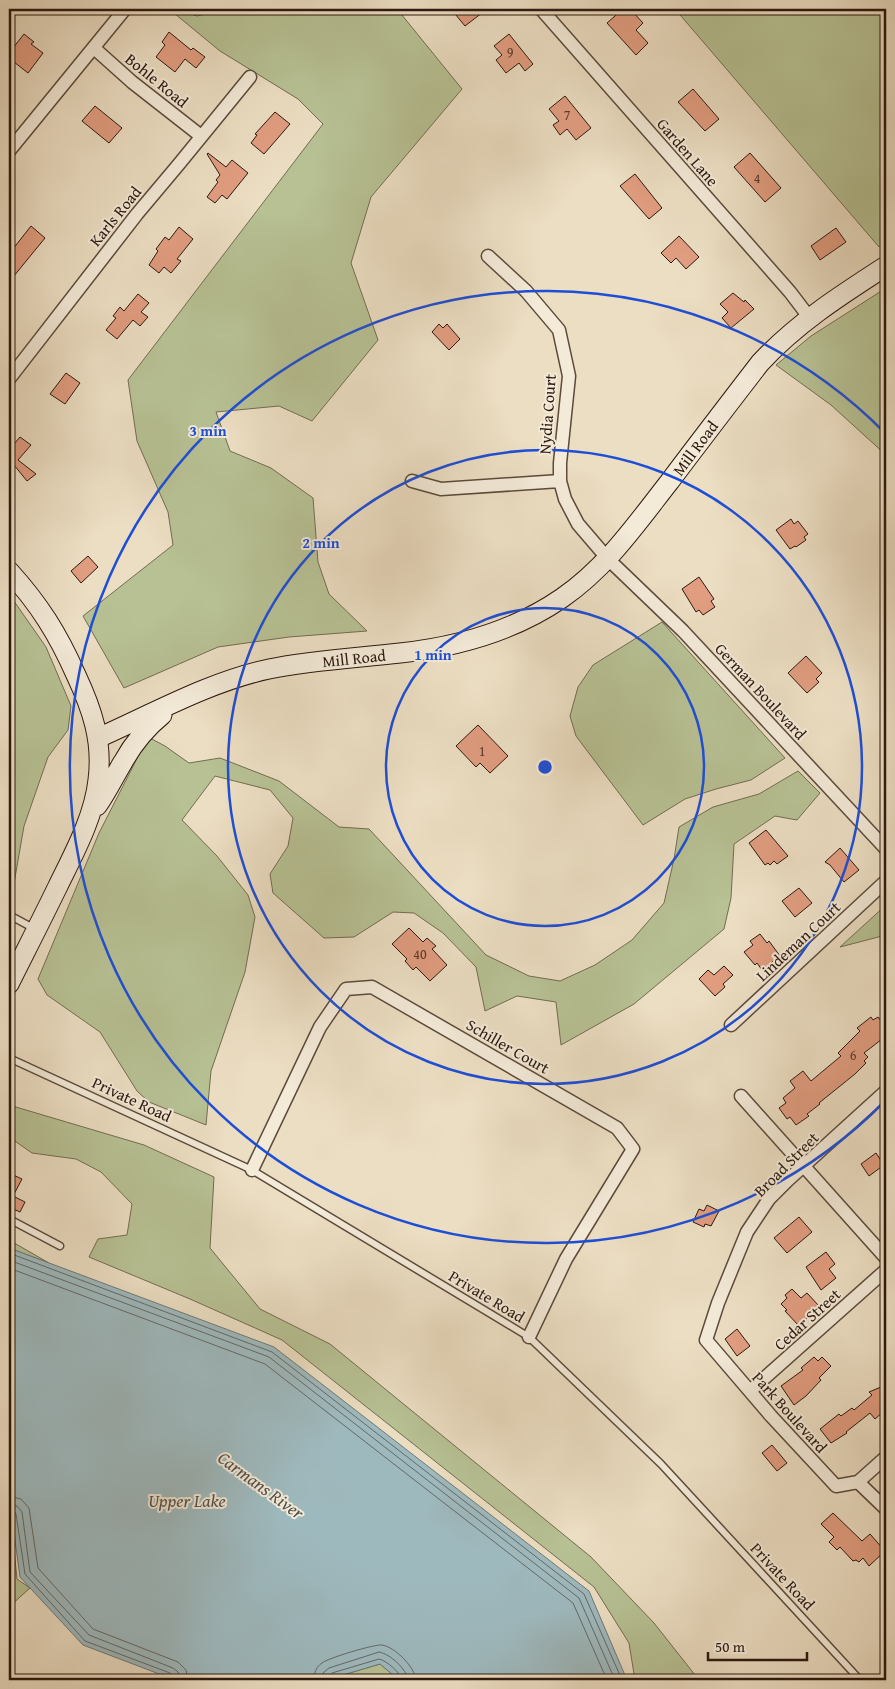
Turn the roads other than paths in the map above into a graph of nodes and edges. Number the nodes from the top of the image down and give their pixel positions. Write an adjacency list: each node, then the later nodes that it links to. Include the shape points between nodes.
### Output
1 (125, 9): 3 (street)
2 (541, 9): 9 (street, Garden Lane)
3 (94, 48): 5 (street, Bohle Road); 6 (street)
4 (250, 77): 5 (street, Karls Road)
5 (201, 136): 10 (street, Karls Road)
6 (9, 151)
7 (488, 256): 12 (street, Nydia Court, via 526,291 559,330 569,376)
8 (886, 266): 9 (main road, Mill Road)
9 (810, 317): 13 (main road, Mill Road, via 760,363)
10 (9, 379)
11 (412, 481): 12 (street, via 441,489)
12 (560, 481): 13 (street, Nydia Court, via 578,524)
13 (608, 559): 15 (main road, Mill Road, via 546,608 491,633 422,650 266,669); 18 (street, German Boulevard, via 683,631)
14 (9, 570): 16 (main road, via 62,642 92,710)
15 (176, 702): 16 (main road, Mill Road); 17 (main road, via 142,734)
16 (98, 738): 17 (main road, via 98,781)
17 (88, 818): 21 (main road)
18 (886, 848)
19 (886, 881): 23 (street, Lindeman Court)
20 (9, 915): 21 (lane)
21 (36, 930): 22 (main road)
22 (9, 984)
23 (731, 1025)
24 (9, 1058): 28 (lane, Private Road)
25 (886, 1091): 27 (street, Broad Street)
26 (741, 1096): 27 (street)
27 (804, 1166): 31 (street); 33 (street, Broad Street, via 769,1199 747,1232)
28 (252, 1170): 34 (lane, Private Road); 34 (street, Schiller Court, via 320,1027 346,988 372,987 617,1128 633,1149 566,1259)
29 (9, 1219): 30 (lane)
30 (60, 1246)
31 (886, 1258)
32 (886, 1270): 35 (street, Cedar Street)
33 (718, 1303): 35 (street, Park Boulevard, via 706,1340)
34 (529, 1338): 39 (lane, Private Road, via 661,1464)
35 (750, 1391): 37 (street, Park Boulevard, via 836,1486)
36 (886, 1456): 37 (street)
37 (858, 1482): 38 (street)
38 (886, 1509)
39 (860, 1680)

